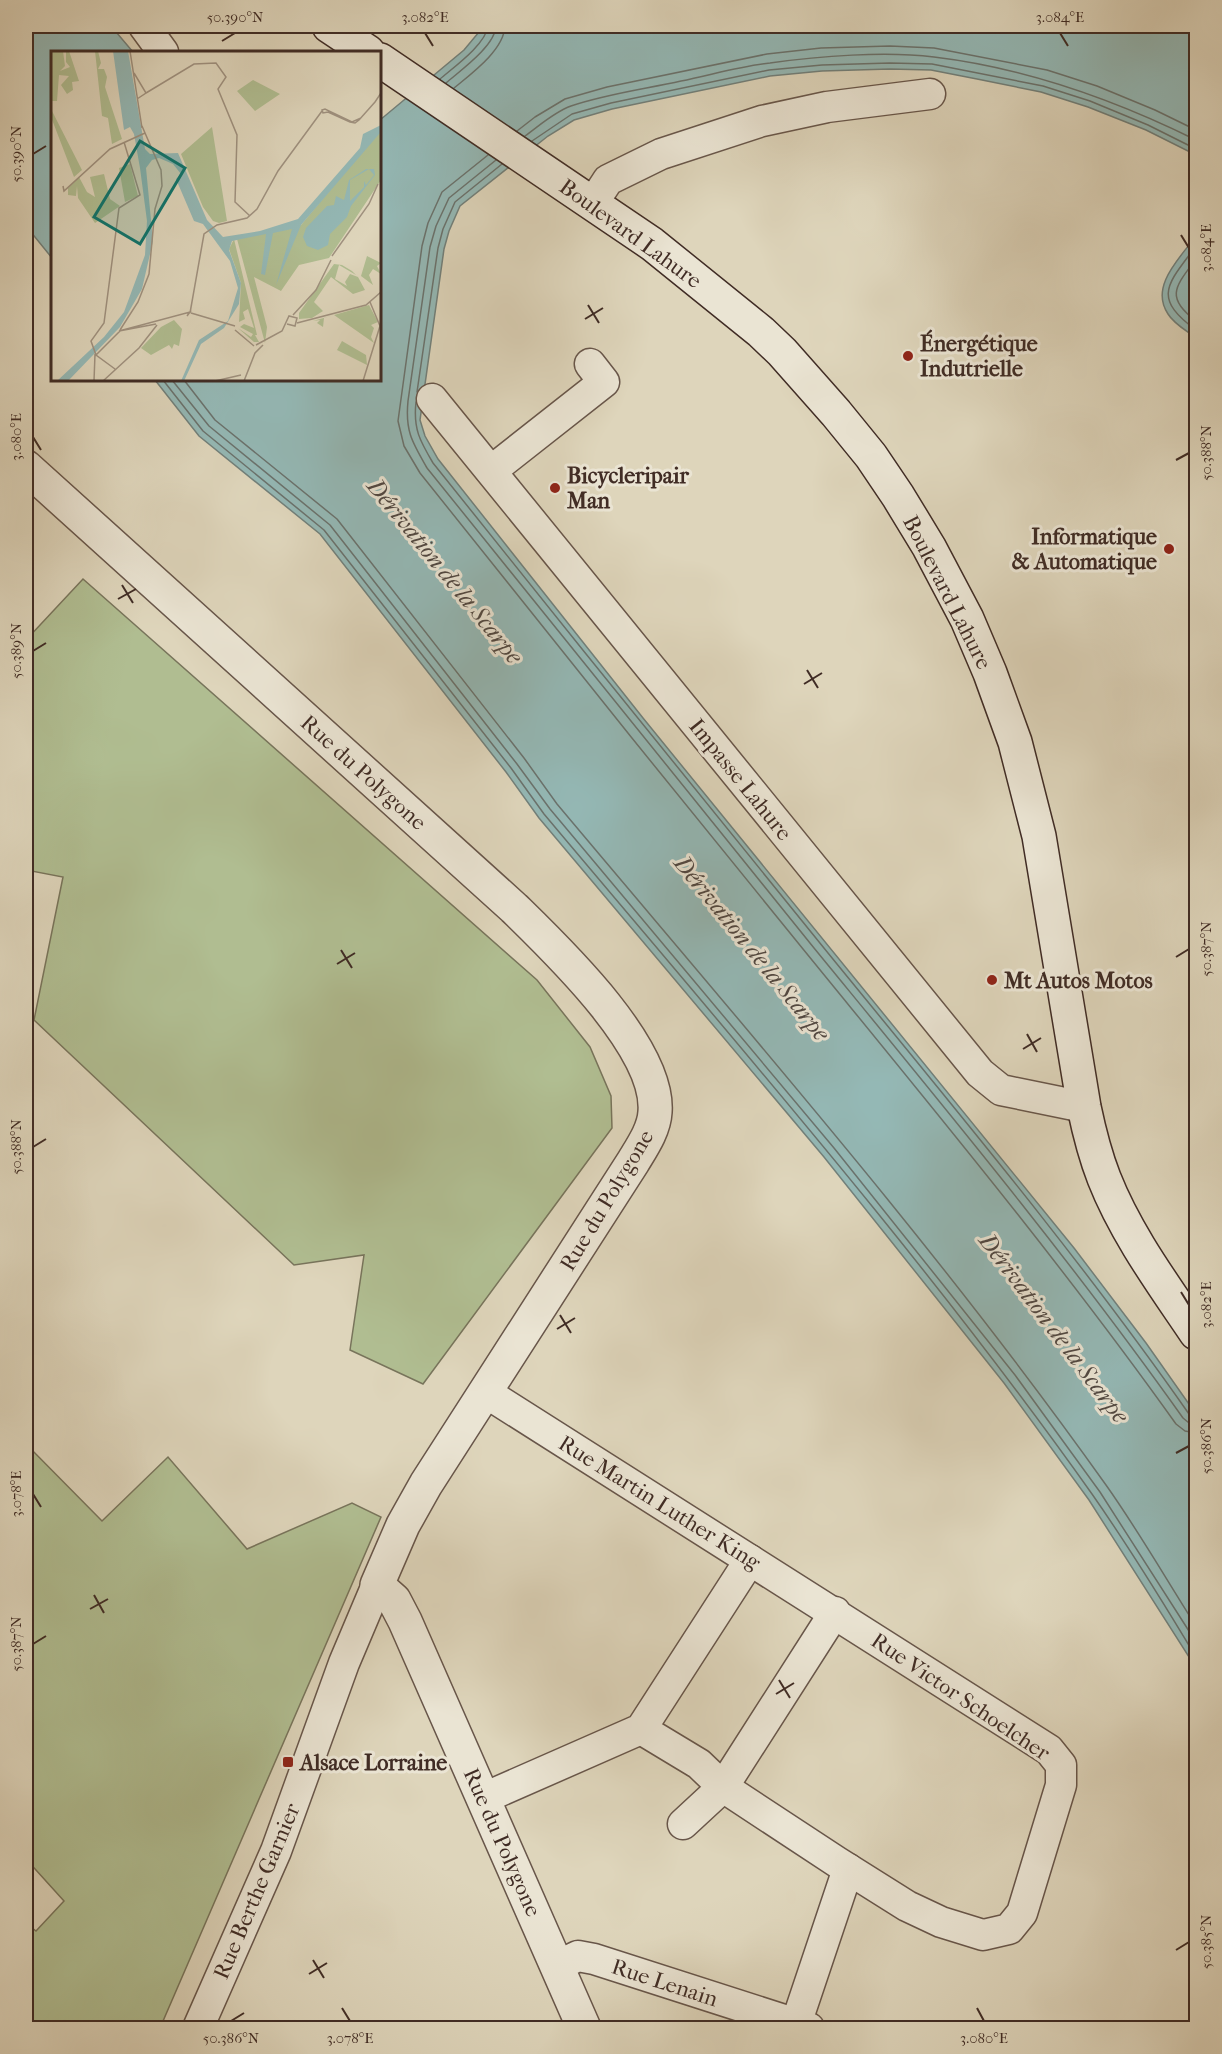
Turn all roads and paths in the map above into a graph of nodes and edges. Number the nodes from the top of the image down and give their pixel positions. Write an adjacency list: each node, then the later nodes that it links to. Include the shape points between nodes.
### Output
1 (144, 26): 3 (street)
2 (329, 26): 4 (street)
3 (162, 51)
4 (366, 51)
5 (381, 61): 7 (street, Boulevard Lahure)
6 (930, 94): 7 (street, via 827,107 750,125 661,154 608,180)
7 (593, 203): 12 (street, Boulevard Lahure, via 652,244 782,352 871,456 929,546 980,649 1022,766 1041,846)
8 (590, 364): 11 (street, via 604,382)
9 (432, 399): 11 (street, Impasse Lahure)
10 (26, 467): 14 (street, Rue du Polygone, via 514,908 590,989 646,1068 655,1113 646,1140)
11 (491, 471): 12 (street, Impasse Lahure, via 980,1073 1001,1090)
12 (1084, 1107): 13 (street, Boulevard Lahure, via 1112,1195)
13 (1197, 1333)
14 (485, 1392): 15 (street, Rue Martin Luther King); 16 (street, Rue du Polygone, via 420,1494)
15 (750, 1560): 17 (street, Rue Martin Luther King); 18 (street)
16 (377, 1585): 20 (street, Rue du Polygone, via 399,1608); 25 (street, Rue Berthe Garnier, via 344,1663 276,1851)
17 (835, 1612): 19 (street); 22 (street, Rue Victor Schoelcher, via 1049,1750 1061,1765 1062,1774 1022,1913 1009,1929 983,1935 941,1922)
18 (641, 1729): 19 (street, Rue Victor Schoelcher, via 699,1764); 20 (street)
19 (723, 1787): 21 (street); 22 (street, Rue Victor Schoelcher)
20 (484, 1798): 23 (street, Rue du Polygone)
21 (683, 1824)
22 (848, 1869): 24 (street)
23 (557, 1966): 24 (street, Rue Lenain, via 578,1956 594,1959); 26 (street, Rue du Polygone)
24 (802, 2026)
25 (198, 2028)
26 (584, 2028)

